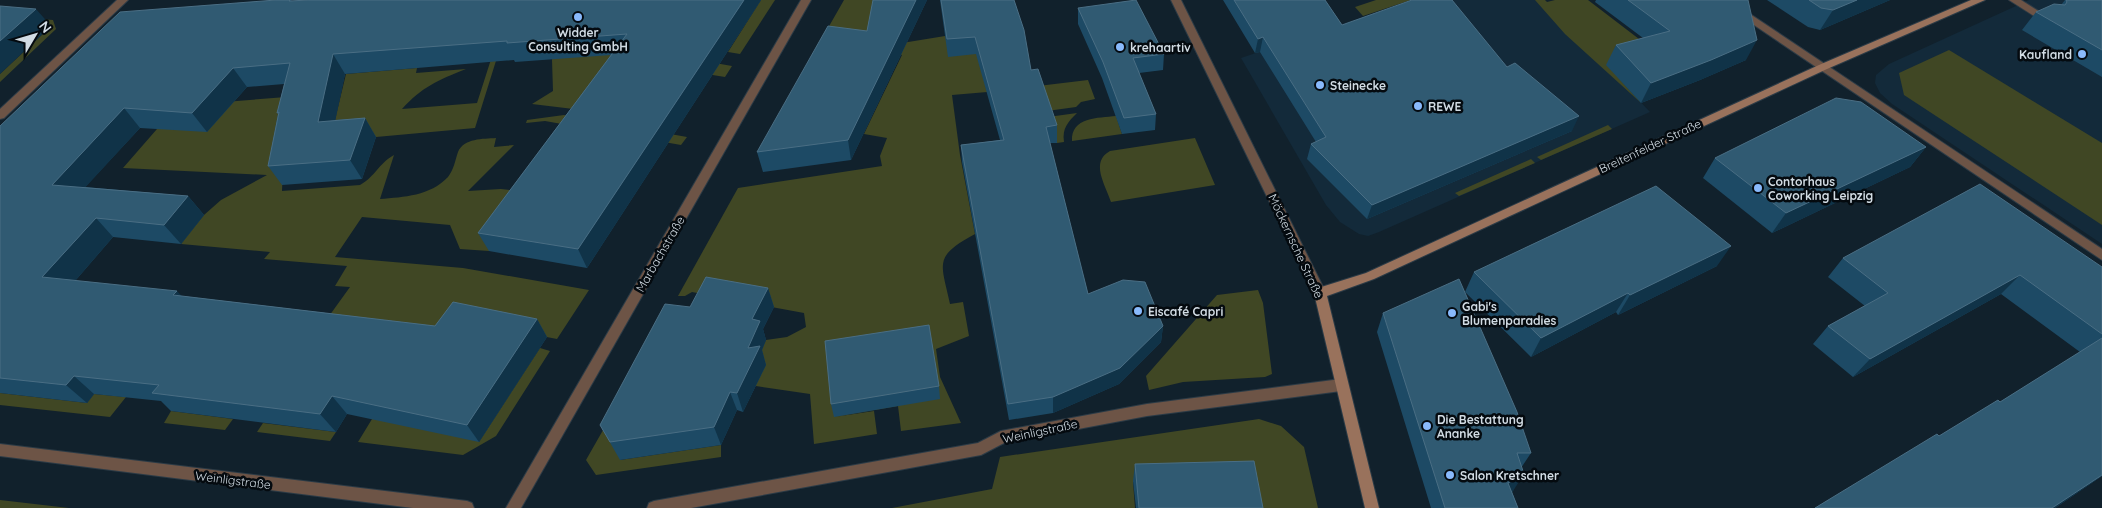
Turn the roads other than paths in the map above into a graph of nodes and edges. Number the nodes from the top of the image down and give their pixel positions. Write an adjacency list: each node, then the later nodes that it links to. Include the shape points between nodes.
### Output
1 (115, 0): 2 (street)
2 (123, 0): 3 (street); 11 (street)
3 (132, 0)
4 (806, 0): 17 (street, Marbachstraße)
5 (1176, 0): 13 (street, Möckernsche Straße)
6 (1722, 0): 10 (street)
7 (1980, 0): 10 (main road, Breitenfelder Straße)
8 (2014, 0): 9 (street)
9 (2046, 19)
10 (1823, 67): 12 (street); 13 (main road, Breitenfelder Straße, via 1370,276)
11 (0, 115)
12 (2102, 255)
13 (1320, 293): 14 (main road, Möckernsche Straße)
14 (1341, 385): 18 (street, Weinligstraße, via 1137,412 1001,437 981,449); 19 (main road, Möckernsche Straße)
15 (0, 450): 16 (street, Weinligstraße)
16 (466, 508)
17 (513, 508)
18 (654, 508)
19 (1372, 508)

